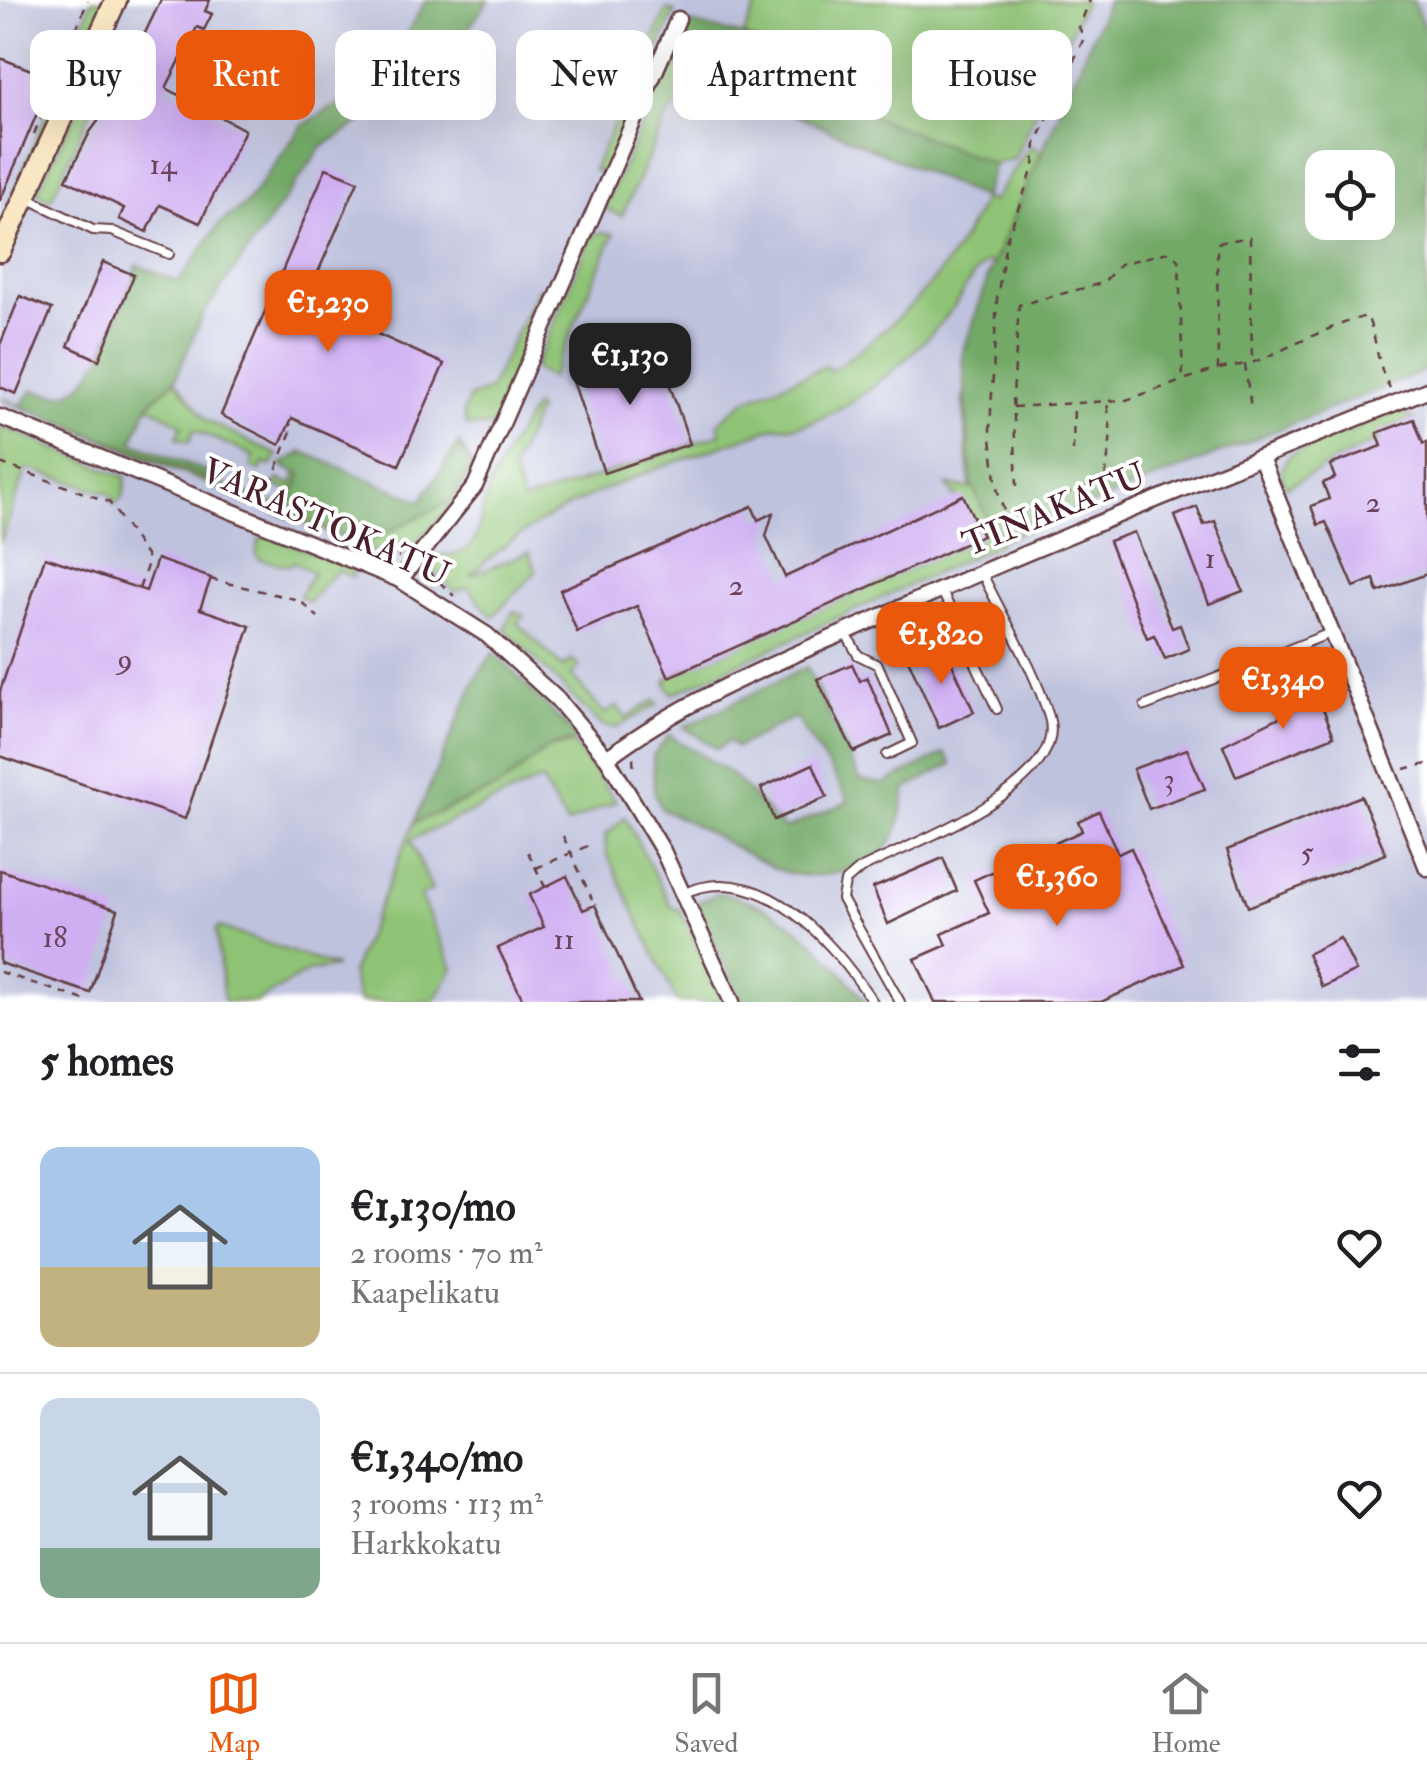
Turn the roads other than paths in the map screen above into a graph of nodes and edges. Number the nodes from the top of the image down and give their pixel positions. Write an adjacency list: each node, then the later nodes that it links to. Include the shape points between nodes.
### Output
1 (116, 0): 3 (street)
2 (678, 18): 10 (street, via 475,486)
3 (24, 197): 4 (street); 5 (lane, via 75,223)
4 (0, 251)
5 (169, 254)
6 (1427, 390): 8 (street, TINAKATU)
7 (0, 417): 10 (street, VARASTOKATU)
8 (1261, 458): 9 (street, TINAKATU); 13 (street)
9 (981, 571): 11 (street, TINAKATU); 22 (lane, via 1050,720 1045,758 1013,791 845,882 842,898)
10 (400, 580): 17 (street, VARASTOKATU, via 487,634 557,699)
11 (940, 589): 12 (street, TINAKATU); 15 (lane)
12 (845, 632): 16 (lane, via 858,655 878,665 912,743); 17 (street, TINAKATU, via 698,701)
13 (1333, 632): 14 (lane); 18 (street)
14 (1145, 706)
15 (997, 710)
16 (887, 755)
17 (607, 758): 19 (street, VARASTOKATU, via 664,851)
18 (1427, 868)
19 (682, 894): 20 (street, VARASTOKATU); 21 (lane, via 714,884 768,897 846,961)
20 (732, 1002)
21 (874, 1002)
22 (900, 1002)

